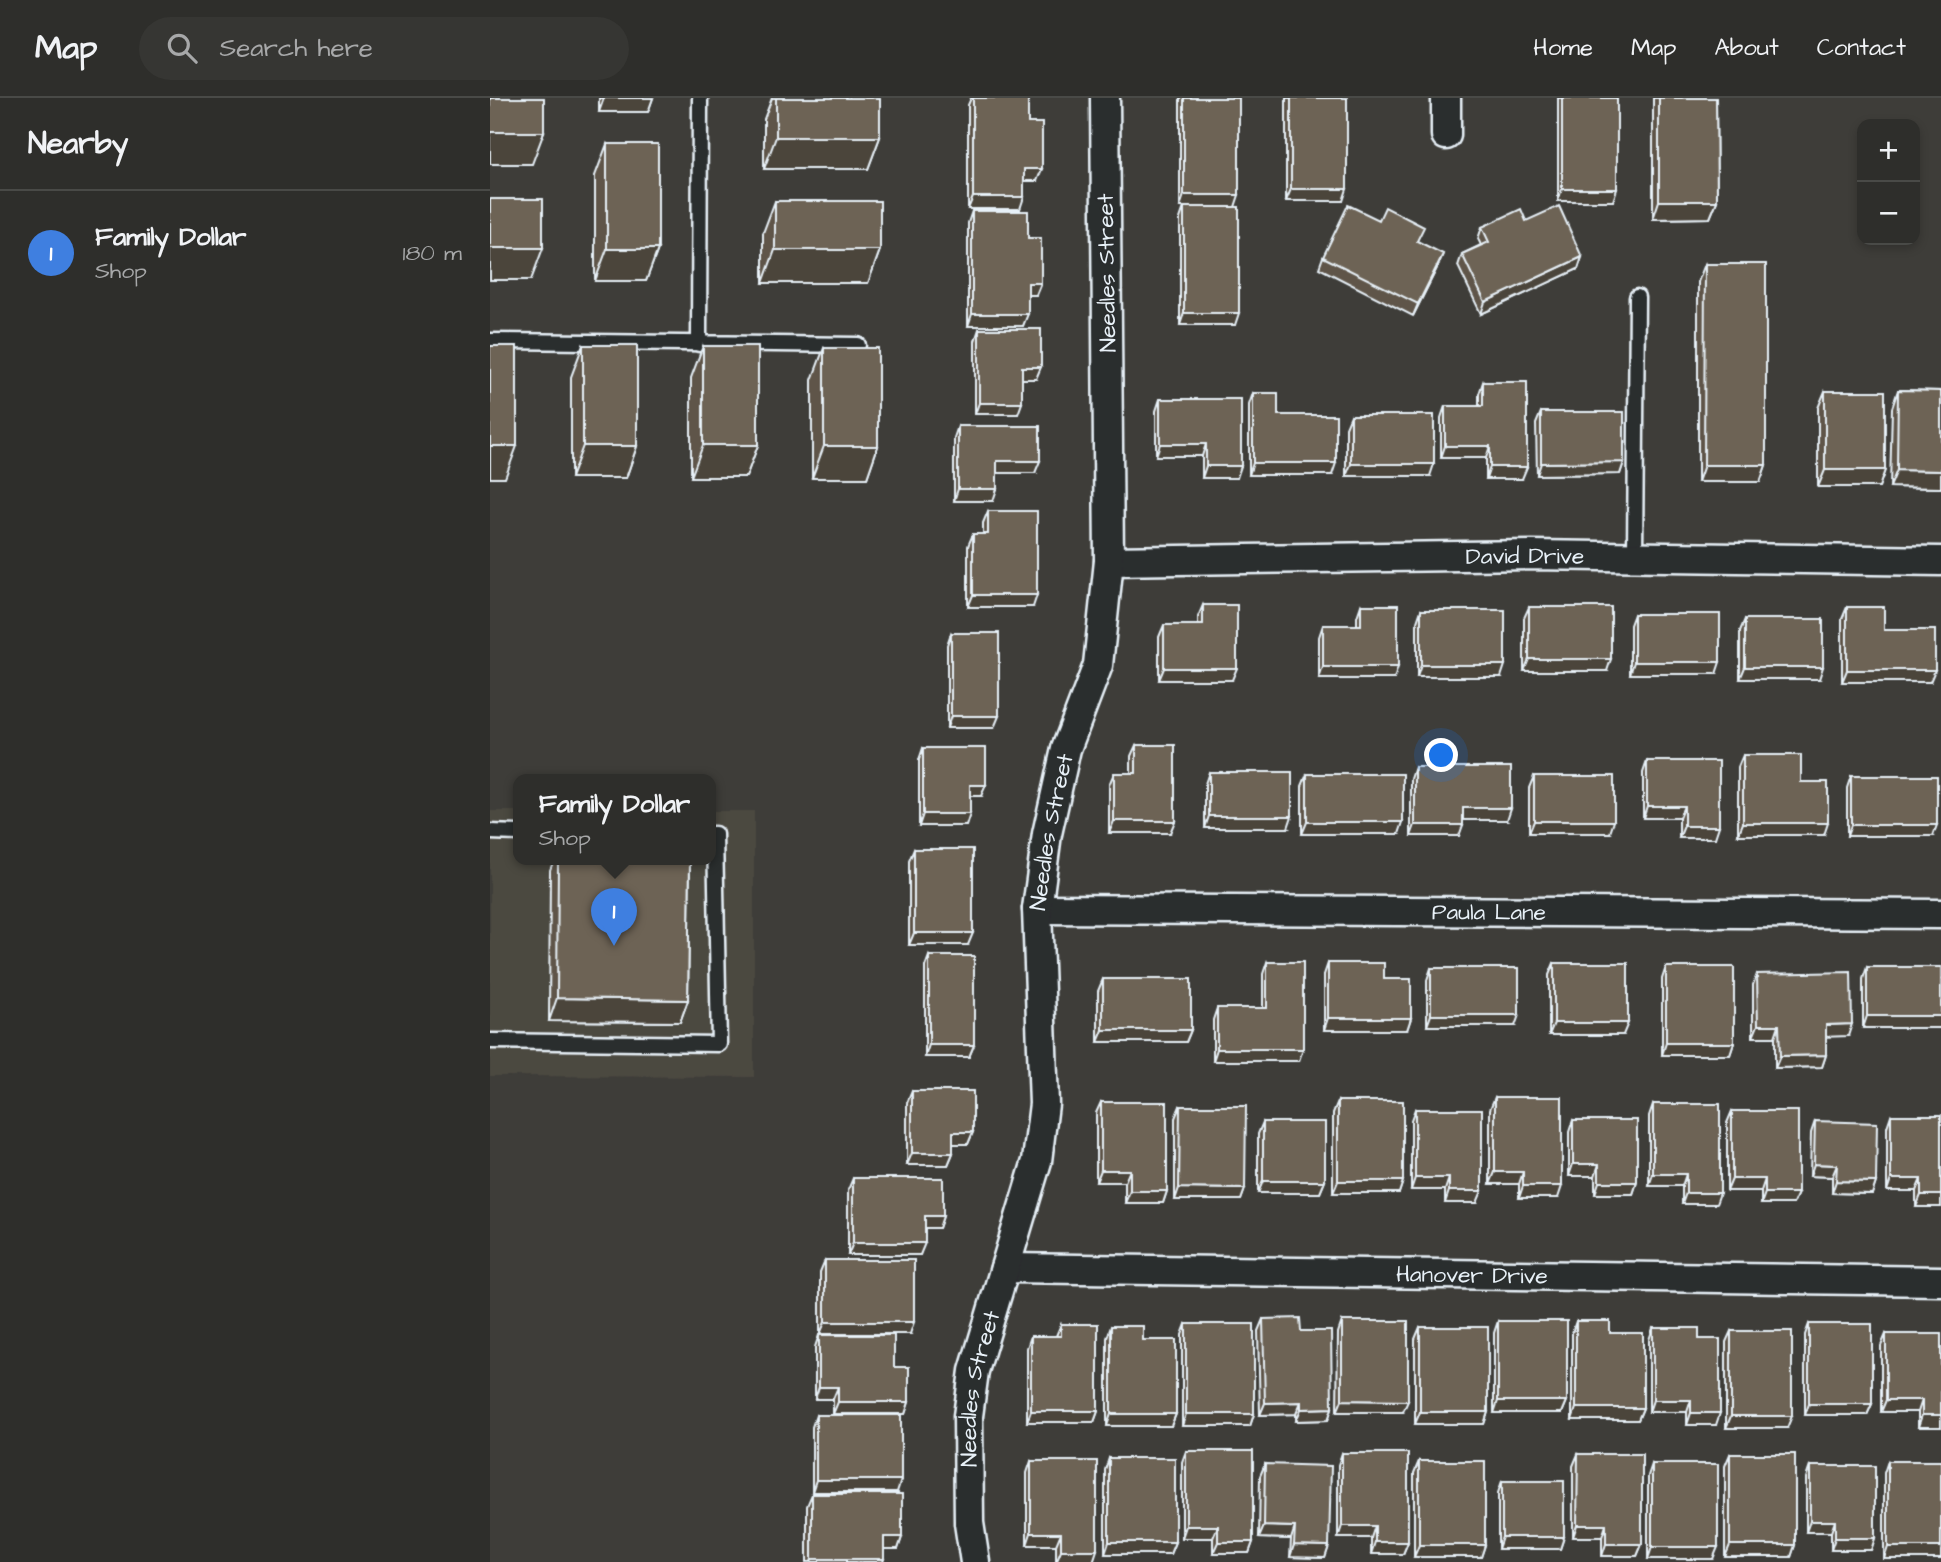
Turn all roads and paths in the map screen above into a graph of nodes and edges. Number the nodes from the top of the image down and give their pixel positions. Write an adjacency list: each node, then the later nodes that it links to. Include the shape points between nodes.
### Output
1 (699, 98): 7 (lane)
2 (1105, 98): 10 (street, Needles Street)
3 (1446, 98): 4 (street)
4 (1446, 135)
5 (1637, 297): 9 (lane)
6 (490, 341): 7 (lane)
7 (699, 344): 8 (lane)
8 (858, 345)
9 (1635, 556): 10 (street, David Drive); 11 (street, David Drive)
10 (1109, 561): 15 (street, Needles Street, via 1098,665 1066,749 1047,834)
11 (1941, 561)
12 (490, 832): 13 (lane)
13 (513, 833)
14 (716, 865): 17 (lane, via 719,1044)
15 (1037, 909): 16 (street, Paula Lane); 18 (street, Needles Street, via 1044,1104 1037,1161)
16 (1941, 914)
17 (490, 1041)
18 (1005, 1268): 19 (street, Hanover Drive); 20 (street, Needles Street, via 974,1371 968,1416 969,1523)
19 (1941, 1281)
20 (975, 1562)

